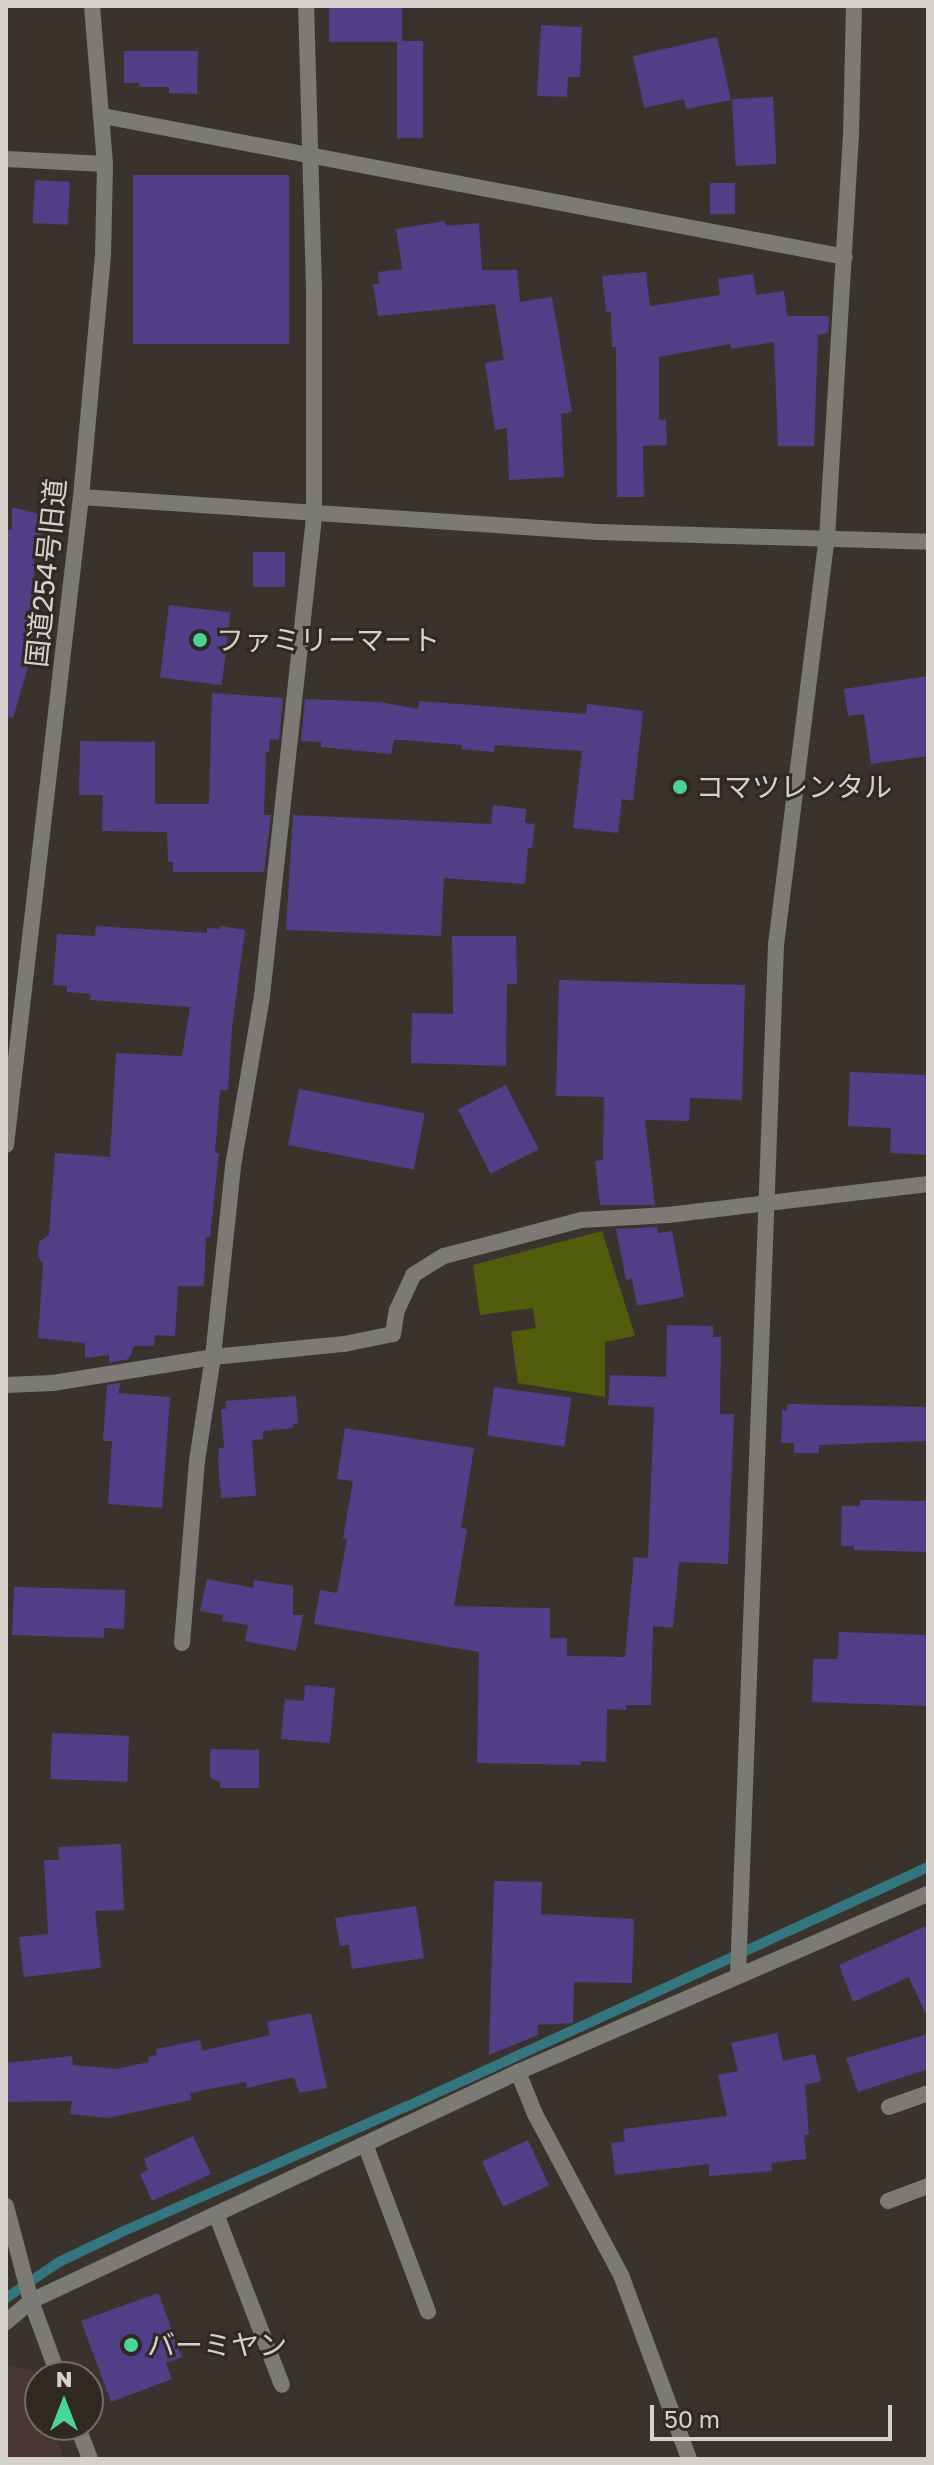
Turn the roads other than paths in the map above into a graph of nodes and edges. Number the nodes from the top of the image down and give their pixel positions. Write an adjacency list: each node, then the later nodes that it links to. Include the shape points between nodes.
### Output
1 (92, 6): 4 (street, 国道254号旧道)
2 (306, 6): 5 (street)
3 (854, 6): 8 (street)
4 (103, 116): 5 (street); 7 (street, 国道254号旧道)
5 (308, 152): 8 (street); 10 (street)
6 (6, 159): 7 (street)
7 (105, 164): 9 (street, 国道254号旧道, via 103,255)
8 (845, 257): 11 (street)
9 (81, 497): 10 (street); 13 (street, 国道254号旧道)
10 (314, 516): 11 (street); 16 (street, via 262,996 233,1166)
11 (827, 538): 12 (street); 15 (street, via 776,945)
12 (928, 542)
13 (6, 1145)
14 (928, 1184): 15 (street)
15 (766, 1205): 16 (street, via 581,1220 444,1256 413,1275 393,1334); 20 (street)
16 (213, 1357): 17 (street, via 53,1383); 18 (street, via 197,1461)
17 (6, 1385)
18 (182, 1643)
19 (928, 1894): 20 (street)
20 (738, 1976): 21 (street)
21 (518, 2072): 24 (street); 34 (street, via 621,2275)
22 (928, 2093): 23 (street)
23 (889, 2107)
24 (365, 2144): 28 (street); 30 (street)
25 (928, 2186): 26 (street)
26 (888, 2201)
27 (6, 2206): 29 (street)
28 (216, 2214): 29 (street); 33 (street)
29 (31, 2301): 31 (street); 32 (street)
30 (428, 2312)
31 (6, 2322)
32 (53, 2361)
33 (282, 2385)
34 (689, 2459)

